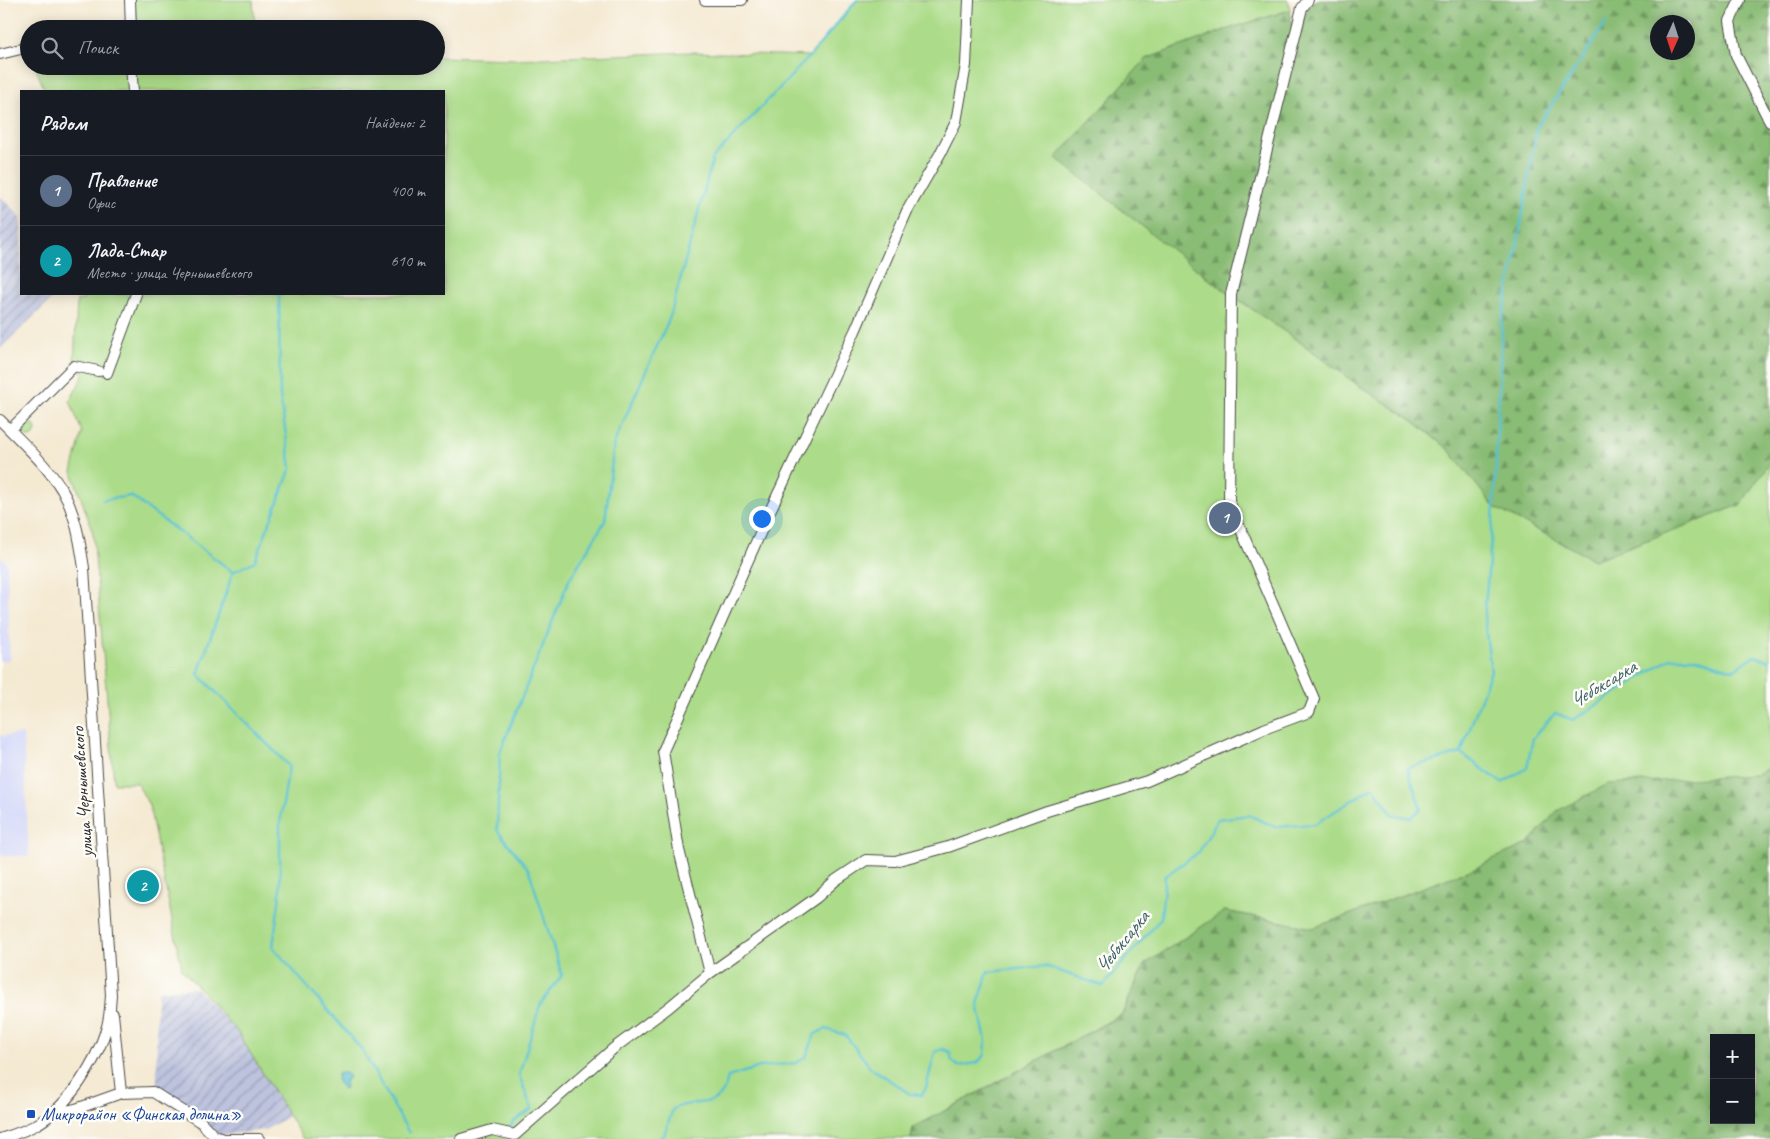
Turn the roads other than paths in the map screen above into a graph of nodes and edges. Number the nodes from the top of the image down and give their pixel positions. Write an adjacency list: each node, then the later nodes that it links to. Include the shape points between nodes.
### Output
1 (130, 0): 7 (street)
2 (705, 0): 3 (street)
3 (742, 0)
4 (969, 0): 16 (street, via 966,65 956,122 907,212 663,751 680,850)
5 (1308, 0): 16 (street, via 1302,8 1231,294 1229,502 1314,699 1308,712 1147,781 1047,811 948,847 895,861 866,860)
6 (1740, 0): 12 (street, via 1730,21 1736,55)
7 (131, 20)
8 (20, 49): 9 (street)
9 (0, 54)
10 (132, 75): 11 (street)
11 (133, 90)
12 (1770, 122)
13 (136, 295): 15 (street, via 103,372 74,366)
14 (0, 420): 15 (street, улица Чернышевского)
15 (10, 430): 17 (street, улица Чернышевского, via 62,490 79,536 84,568)
16 (710, 973): 22 (street, via 614,1048 515,1135 492,1130)
17 (111, 995): 18 (street); 19 (street, улица Чернышевского, via 107,1028 95,1058)
18 (121, 1093): 19 (street); 21 (street, via 153,1092 202,1123 214,1136)
19 (51, 1114): 20 (street, улица Чернышевского)
20 (0, 1139)
21 (259, 1139)
22 (461, 1139)

